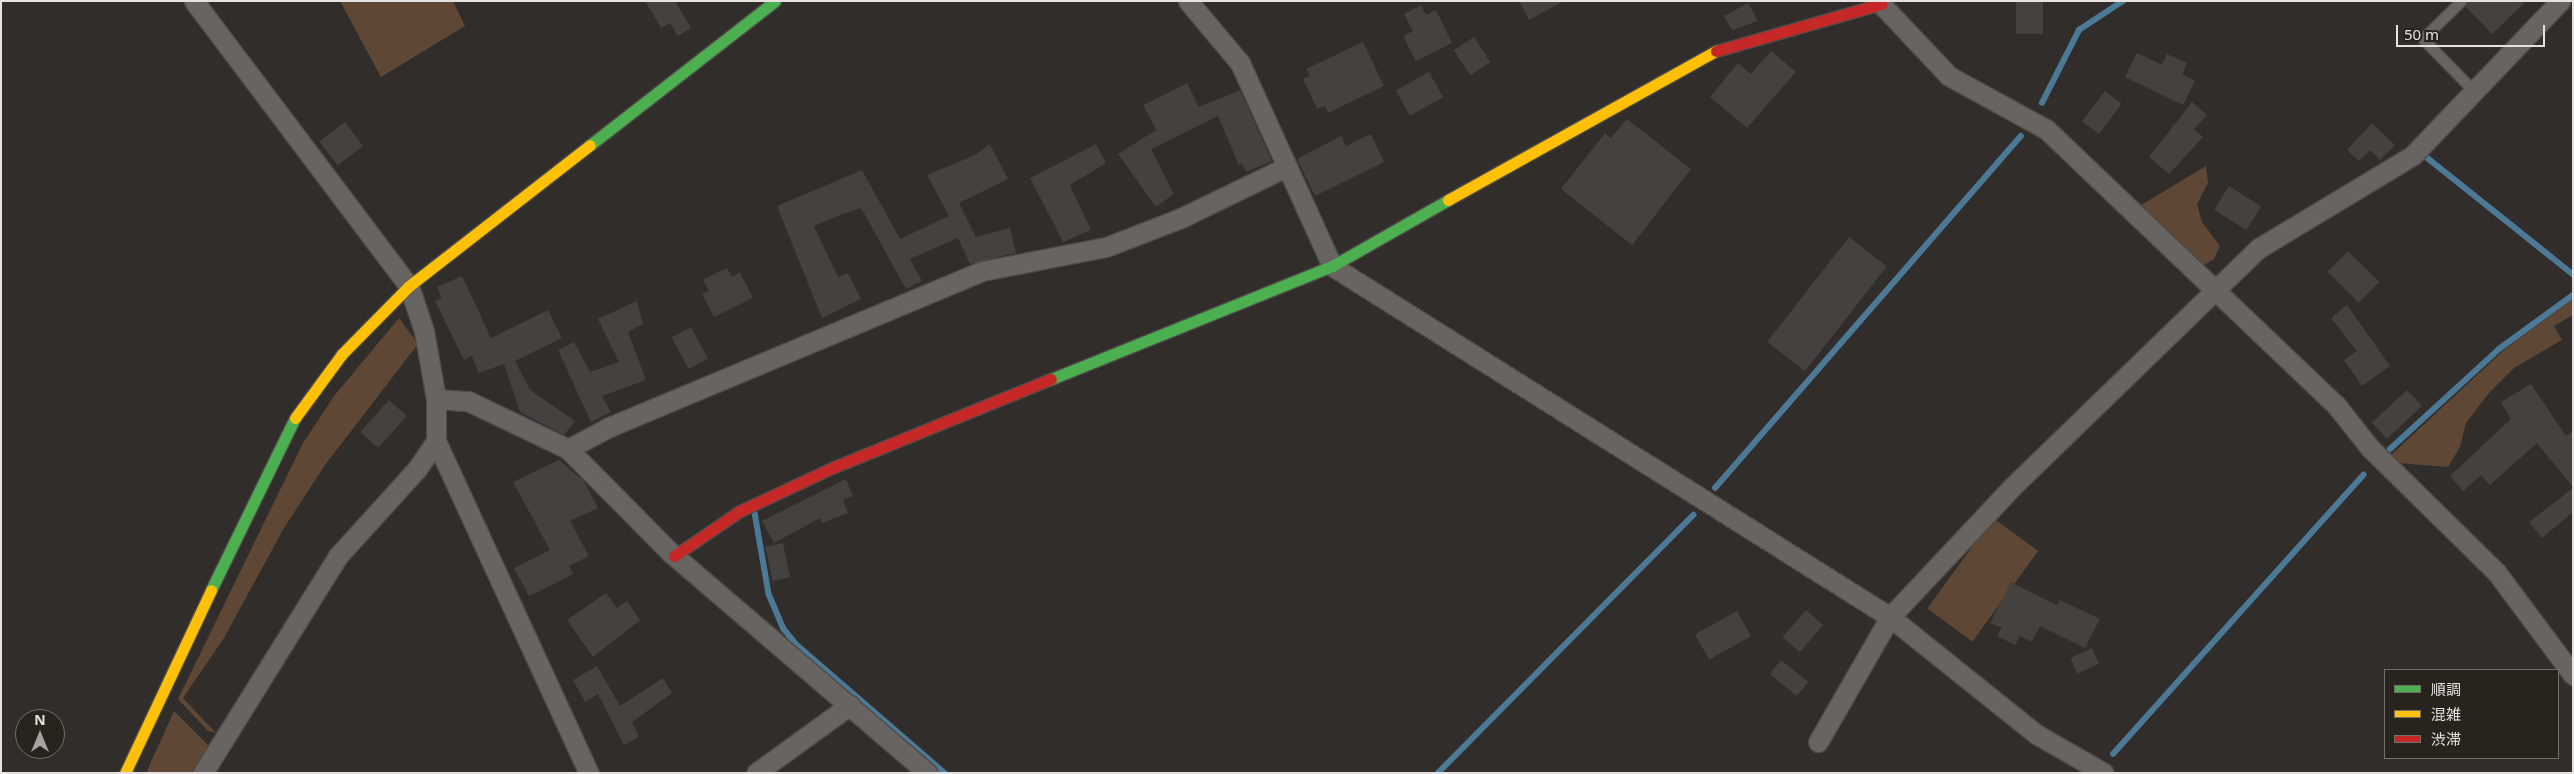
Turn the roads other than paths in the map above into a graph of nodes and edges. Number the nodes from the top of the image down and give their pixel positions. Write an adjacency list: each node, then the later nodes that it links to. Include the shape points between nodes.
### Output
1 (194, 1): 10 (street)
2 (775, 1): 10 (street)
3 (1188, 1): 8 (street, via 1240,63)
4 (2462, 1): 7 (lane, via 2423,39)
5 (2560, 1): 7 (street)
6 (1880, 3): 9 (street, via 1711,52); 11 (street, via 1949,76 2046,129)
7 (2474, 91): 11 (street, via 2413,155 2259,248)
8 (1284, 168): 9 (street); 14 (street, via 1181,218 1106,247 982,271 609,427)
9 (1332, 266): 15 (street, via 834,467 740,511); 16 (street)
10 (409, 286): 12 (street, via 424,331); 21 (street, via 361,331 296,414 240,522)
11 (2213, 290): 16 (street, via 2010,489); 17 (street, via 2336,405 2370,448 2497,573)
12 (436, 399): 13 (street); 14 (street, via 468,401)
13 (436, 440): 22 (street, via 418,468 338,556); 23 (street)
14 (568, 449): 15 (street)
15 (674, 556): 18 (street)
16 (1890, 617): 19 (street); 25 (street, via 2036,734)
17 (2573, 675)
18 (850, 705): 20 (street); 24 (street)
19 (1818, 742)
20 (925, 772)
21 (125, 773)
22 (203, 773)
23 (589, 773)
24 (756, 773)
25 (2104, 773)

